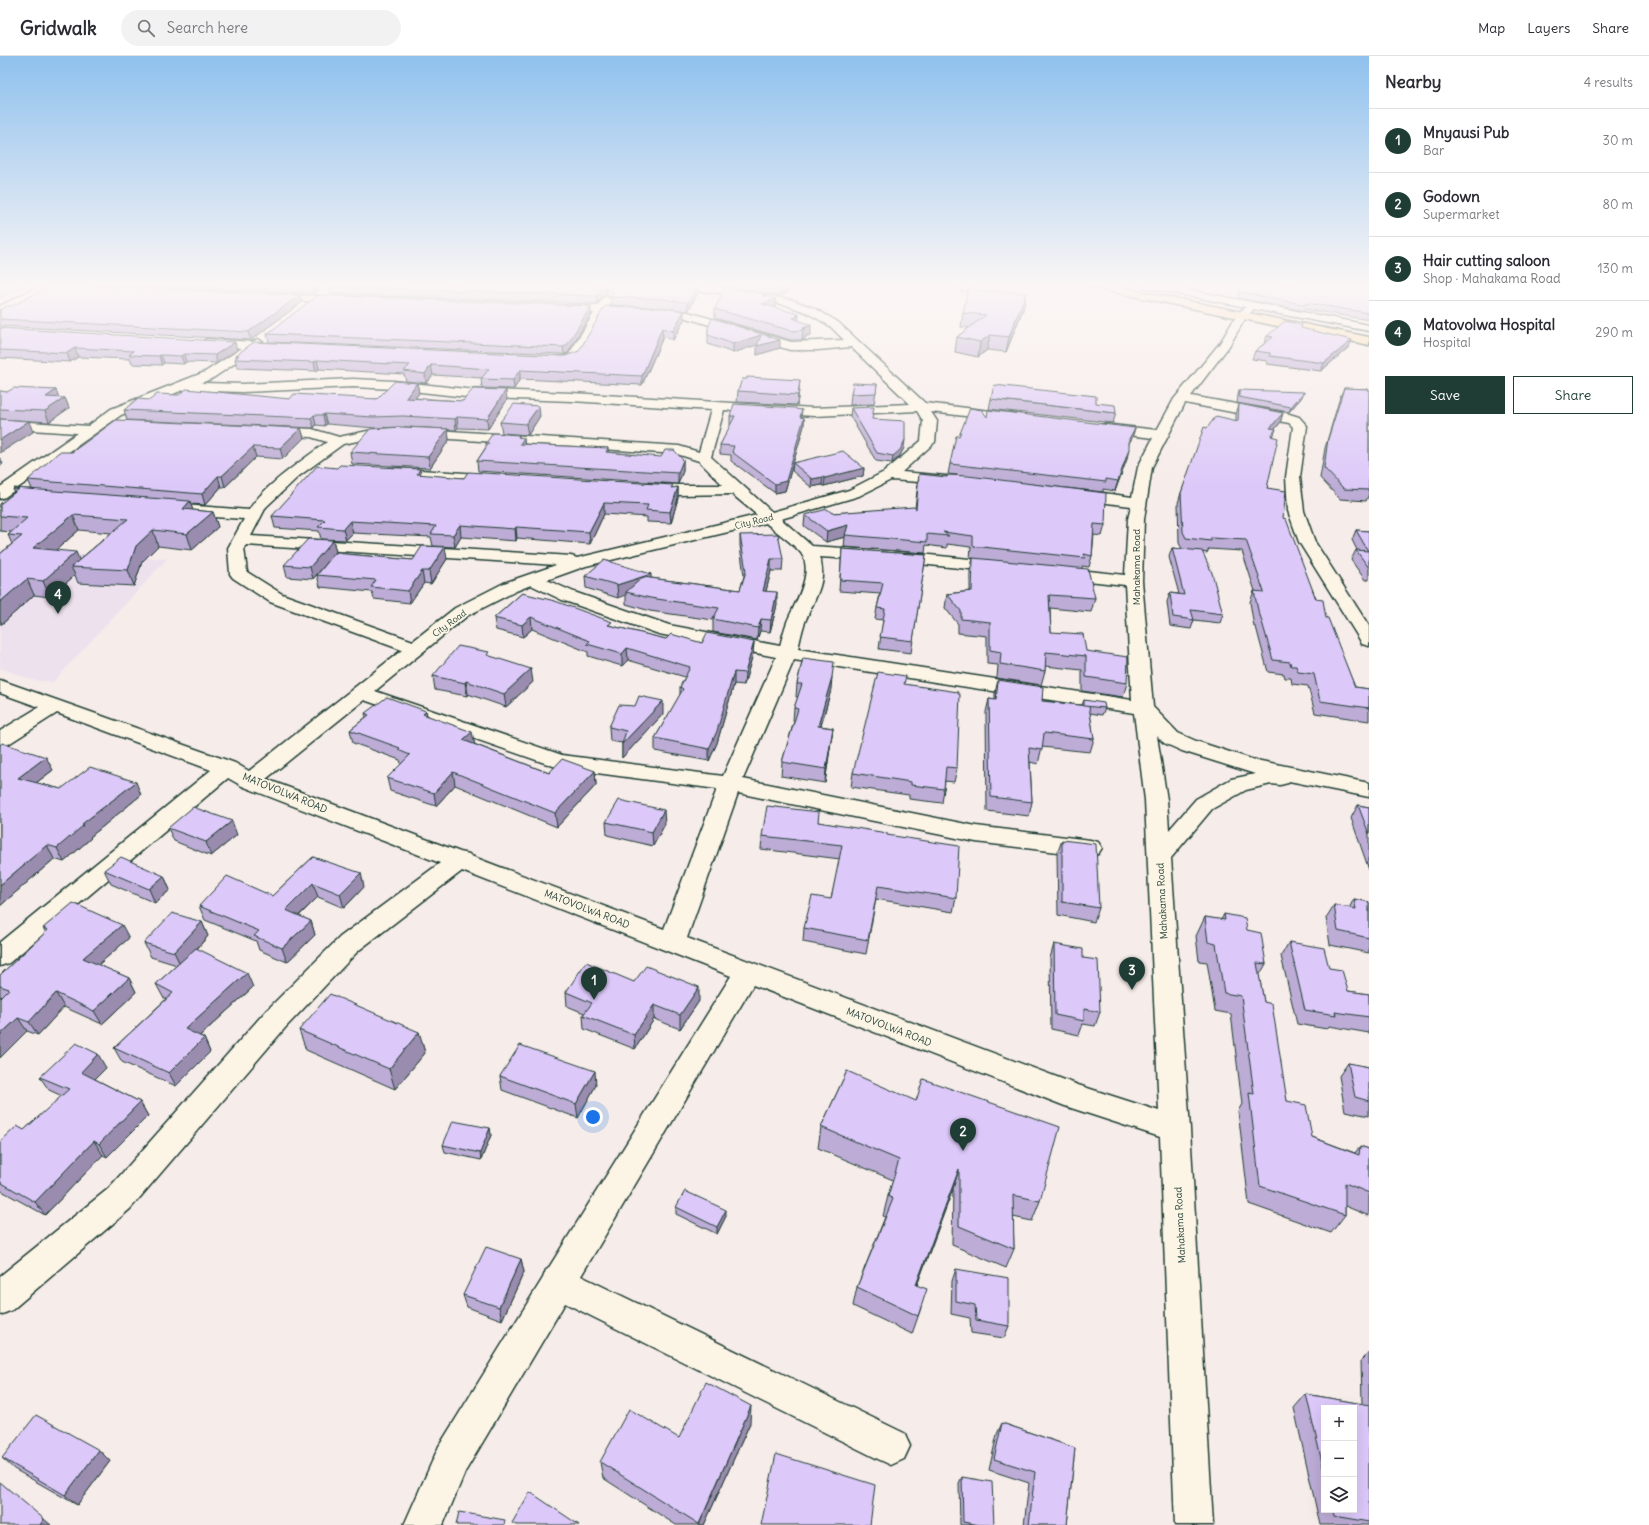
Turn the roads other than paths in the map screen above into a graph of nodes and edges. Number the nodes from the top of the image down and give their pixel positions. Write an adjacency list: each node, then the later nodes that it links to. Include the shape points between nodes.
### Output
1 (244, 353): 6 (street, via 220,369)
2 (576, 353): 5 (street, via 566,360)
3 (863, 353): 9 (street, City Road)
4 (1218, 353): 7 (street, Mahakama Road)
5 (536, 359)
6 (184, 386): 8 (street, via 242,388 353,383 466,393 572,396); 13 (street, via 116,412)
7 (1182, 398): 16 (street, Mahakama Road); 41 (street, via 1281,416 1294,420 1300,426 1293,477 1296,511 1307,542)
8 (720, 406): 9 (street, via 820,412); 18 (street)
9 (921, 407): 10 (street); 22 (street, City Road, via 930,421 928,442)
10 (1030, 420)
11 (0, 424): 13 (street)
12 (121, 424): 13 (street)
13 (93, 427): 28 (street)
14 (1092, 427): 16 (street)
15 (260, 430): 17 (street, via 312,433)
16 (1162, 435): 30 (street, Mahakama Road, via 1145,467)
17 (338, 441): 18 (street, via 376,433 405,432 679,450); 19 (street)
18 (704, 458): 26 (street)
19 (304, 467): 20 (street); 32 (street, via 260,505)
20 (327, 468)
21 (373, 471): 23 (street)
22 (889, 475): 24 (street); 33 (street, City Road, via 854,493)
23 (504, 480)
24 (958, 480)
25 (637, 487): 26 (street, via 678,490)
26 (736, 489): 33 (street)
27 (1064, 492): 30 (street)
28 (0, 495): 29 (street)
29 (24, 497)
30 (1139, 502): 40 (street, Mahakama Road)
31 (166, 508): 32 (street)
32 (254, 515): 34 (street)
33 (771, 518): 35 (street); 36 (street, City Road)
34 (240, 540): 36 (street); 42 (street, via 236,548 239,574 276,598)
35 (808, 551): 37 (street, via 889,556); 43 (street, via 813,563 809,596 796,622)
36 (581, 562): 39 (street, City Road)
37 (1014, 569)
38 (1046, 572): 40 (street)
39 (531, 579): 42 (street, City Road, via 510,586 460,612); 43 (street, via 568,596 665,630)
40 (1133, 581): 47 (street, Mahakama Road)
41 (1369, 640)
42 (414, 648): 45 (street, City Road)
43 (787, 653): 47 (street); 52 (street)
44 (0, 686): 46 (street, MATOVOLWA ROAD)
45 (360, 692): 51 (street, City Road); 52 (street, via 559,761)
46 (55, 706): 48 (street); 49 (street, MATOVOLWA ROAD)
47 (1143, 708): 50 (street, via 1171,738 1188,746 1248,765); 55 (street, Mahakama Road, via 1156,800)
48 (0, 740)
49 (227, 768): 51 (street, MATOVOLWA ROAD); 58 (street)
50 (1311, 780): 53 (street); 55 (street, via 1272,777 1239,784 1204,804)
51 (250, 781): 56 (street, MATOVOLWA ROAD)
52 (730, 784): 54 (street, via 976,834); 57 (street)
53 (1369, 790)
54 (1093, 849)
55 (1159, 857): 60 (street, Mahakama Road)
56 (461, 860): 57 (street, MATOVOLWA ROAD); 62 (street, via 349,944 275,1020 120,1199)
57 (672, 943): 59 (street, MATOVOLWA ROAD)
58 (5, 945)
59 (747, 972): 60 (street, MATOVOLWA ROAD, via 1075,1098); 61 (street)
60 (1175, 1129): 65 (street, Mahakama Road)
61 (558, 1282): 63 (street); 64 (street, via 452,1459)
62 (0, 1298)
63 (892, 1446)
64 (423, 1525)
65 (1194, 1525)

